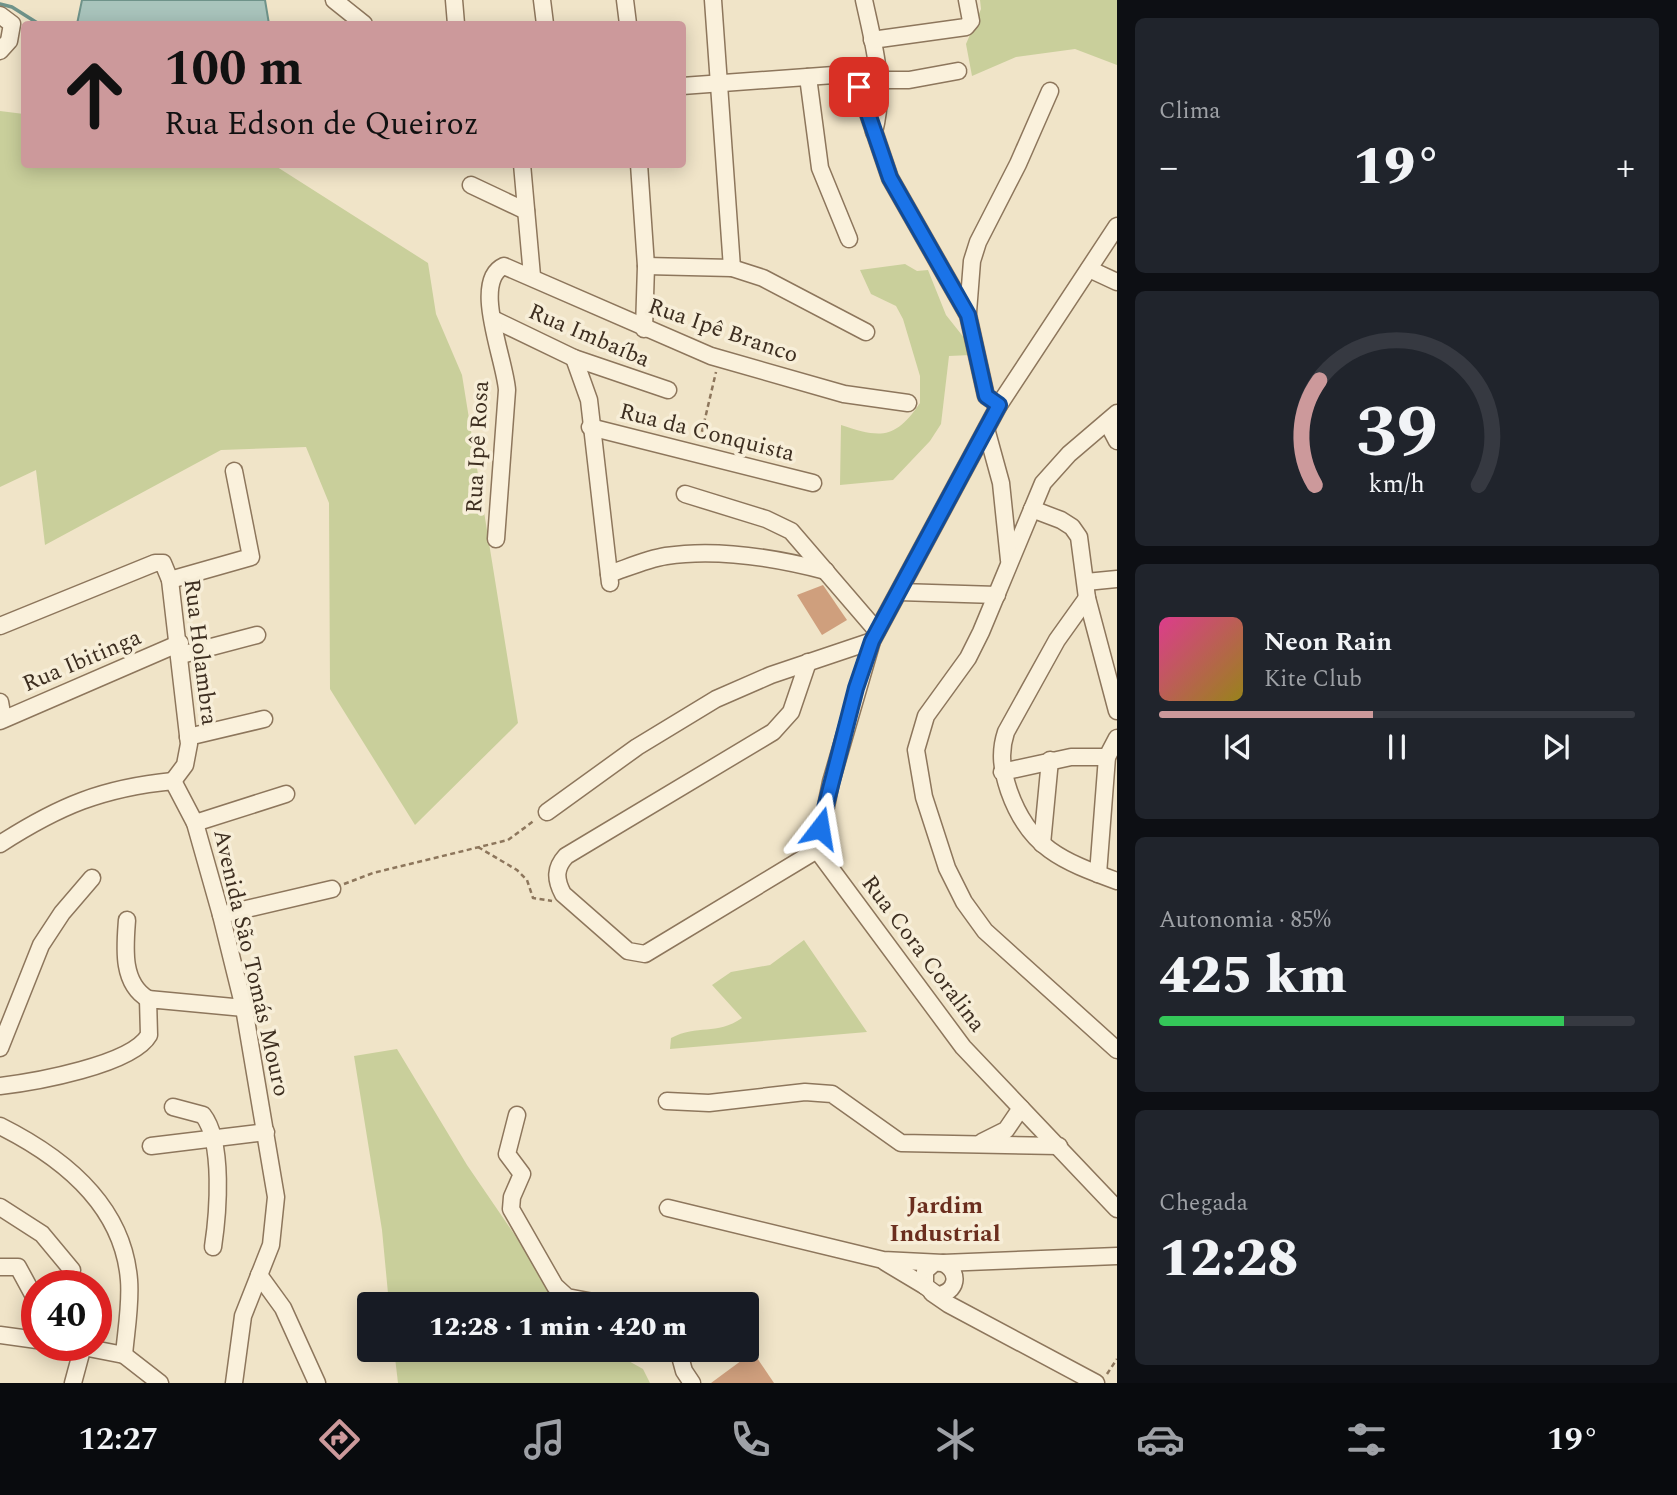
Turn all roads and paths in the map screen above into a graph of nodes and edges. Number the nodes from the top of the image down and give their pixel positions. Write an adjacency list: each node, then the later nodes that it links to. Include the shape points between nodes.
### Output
1 (334, 0): 9 (street)
2 (454, 0): 10 (street)
3 (542, 0): 11 (street)
4 (625, 0): 12 (street)
5 (713, 0): 18 (street)
6 (864, 0): 13 (street)
7 (967, 0): 13 (street, via 971,21 966,27)
8 (0, 15): 14 (street, via 12,24)
9 (360, 21)
10 (456, 21)
11 (544, 21)
12 (628, 21)
13 (873, 40): 17 (street)
14 (0, 51)
15 (958, 71): 17 (street)
16 (808, 77): 18 (street); 21 (street, via 834,75 853,80); 27 (street, via 820,168)
17 (881, 80): 21 (street)
18 (721, 83): 19 (street); 29 (street)
19 (686, 86)
20 (1050, 91): 34 (street, via 978,242 968,284)
21 (874, 132): 34 (street, via 909,215)
22 (522, 168): 25 (street)
23 (639, 168): 28 (street)
24 (471, 185): 25 (street)
25 (526, 211): 32 (street)
26 (1117, 226): 30 (street)
27 (849, 239)
28 (646, 267): 29 (street); 36 (street)
29 (732, 268): 37 (street, via 763,278)
30 (1089, 269): 33 (street); 42 (street)
31 (491, 276): 32 (street, Rua Ipê Branco, via 504,266); 35 (street, Rua Ipê Rosa, via 488,296)
32 (532, 276): 36 (street, Rua Ipê Branco)
33 (1117, 282)
34 (968, 315): 42 (street, via 986,396)
35 (493, 319): 38 (street, Rua Imbaíba); 52 (street, Rua Ipê Rosa, via 507,390)
36 (644, 329): 39 (street, Rua Ipê Branco)
37 (866, 331)
38 (574, 358): 40 (street, Rua Imbaíba); 44 (street, via 589,400)
39 (719, 358): 41 (street, Rua Ipê Branco, via 844,394); 47 (path)
40 (668, 390)
41 (908, 403)
42 (999, 405): 45 (street)
43 (1112, 418): 46 (street); 51 (street, via 1055,467)
44 (590, 428): 47 (street, Rua da Conquista); 54 (street, via 609,578 664,556 700,554 795,563)
45 (987, 432): 53 (street, via 1005,510); 58 (street)
46 (1117, 441)
47 (697, 454): 49 (street, Rua da Conquista)
48 (234, 471): 55 (street, via 251,557)
49 (813, 483)
50 (685, 494): 54 (street, via 790,531)
51 (1032, 509): 53 (street); 57 (street, via 1073,527 1083,550)
52 (496, 539)
53 (1009, 566): 59 (street)
54 (826, 571): 62 (street)
55 (168, 573): 60 (street, via 155,563); 63 (street, Rua Holambra)
56 (1117, 579): 57 (street)
57 (1087, 590): 66 (street); 73 (street, via 1006,732)
58 (899, 592): 59 (street); 62 (street)
59 (997, 595): 93 (street, via 968,658 919,732 916,750 924,797 947,868 985,931)
60 (0, 625)
61 (257, 635): 63 (street, Rua Ibitinga)
62 (875, 636): 64 (street); 82 (street, via 831,782)
63 (180, 649): 68 (street, Rua Ibitinga); 69 (street, Rua Holambra)
64 (808, 662): 77 (street, via 716,699 637,747); 87 (street, via 791,712 774,732 566,856 556,872 557,883)
65 (0, 702): 68 (street)
66 (1117, 711)
67 (264, 719): 69 (street)
68 (2, 720)
69 (188, 737): 74 (street, Rua Holambra, via 185,765)
70 (1117, 738): 71 (street)
71 (1107, 757): 72 (street); 76 (street)
72 (1050, 760): 73 (street); 80 (street)
73 (1002, 772): 80 (street, via 1019,819)
74 (173, 781): 78 (street, Avenida São Tomás Mouro); 79 (street, via 129,785 85,799 42,817)
75 (286, 794): 78 (street)
76 (1110, 803): 83 (street)
77 (547, 812): 81 (path, via 508,840)
78 (195, 823): 88 (street, Avenida São Tomás Mouro)
79 (0, 844)
80 (1042, 844): 83 (street)
81 (478, 847): 86 (path, via 373,873); 87 (path, via 517,870 527,880 533,898)
82 (817, 850): 87 (street, via 645,954 628,951); 97 (street, Rua Cora Coralina, via 934,1011)
83 (1098, 874): 85 (street)
84 (92, 878): 92 (street, via 41,946)
85 (1117, 881)
86 (332, 889): 88 (street)
87 (574, 904)
88 (221, 915): 91 (street, Avenida São Tomás Mouro)
89 (127, 920): 90 (street, via 126,957 132,984)
90 (148, 999): 91 (street); 94 (street, via 149,1035 137,1047 67,1075)
91 (244, 1009): 100 (street, Avenida São Tomás Mouro)
92 (0, 1048)
93 (1117, 1050)
94 (0, 1086)
95 (667, 1101): 102 (street, via 733,1102 818,1092 844,1101 901,1143)
96 (173, 1107): 101 (street, via 203,1115)
97 (1021, 1108): 102 (street, via 1006,1130); 104 (street, Rua Cora Coralina)
98 (517, 1115): 119 (street, via 507,1154 522,1174 511,1209)
99 (0, 1126): 124 (street, via 64,1163 97,1198 114,1227 125,1253 129,1281)
100 (266, 1132): 101 (street); 116 (street, Avenida São Tomás Mouro, via 275,1221)
101 (214, 1138): 103 (street); 108 (street, via 217,1220)
102 (977, 1144): 104 (street)
103 (151, 1146)
104 (1059, 1146): 107 (street, Rua Cora Coralina)
105 (0, 1207): 114 (street, via 42,1234)
106 (668, 1208): 110 (street)
107 (1117, 1209)
108 (213, 1247)
109 (1117, 1256): 111 (street)
110 (883, 1260): 112 (street); 118 (street)
111 (996, 1261): 112 (street); 117 (street, via 974,1268)
112 (938, 1263): 117 (street, via 954,1271); 118 (street, via 923,1276)
113 (0, 1267): 115 (street, via 18,1267)
114 (72, 1269)
115 (21, 1273)
116 (259, 1275): 132 (street, Avenida São Tomás Mouro, via 243,1316); 133 (street, via 284,1308)
117 (953, 1285): 118 (street, via 943,1294); 120 (street)
118 (929, 1289): 120 (street)
119 (562, 1292)
120 (976, 1318): 135 (street)
121 (0, 1335): 122 (street)
122 (21, 1338)
123 (112, 1353): 124 (street)
124 (124, 1355): 131 (street)
125 (1117, 1359): 135 (path)
126 (77, 1361): 130 (street)
127 (679, 1362): 129 (street)
128 (681, 1362): 129 (street)
129 (683, 1368): 134 (street)
130 (73, 1383)
131 (160, 1383)
132 (234, 1383)
133 (317, 1383)
134 (692, 1383)
135 (1099, 1383)

